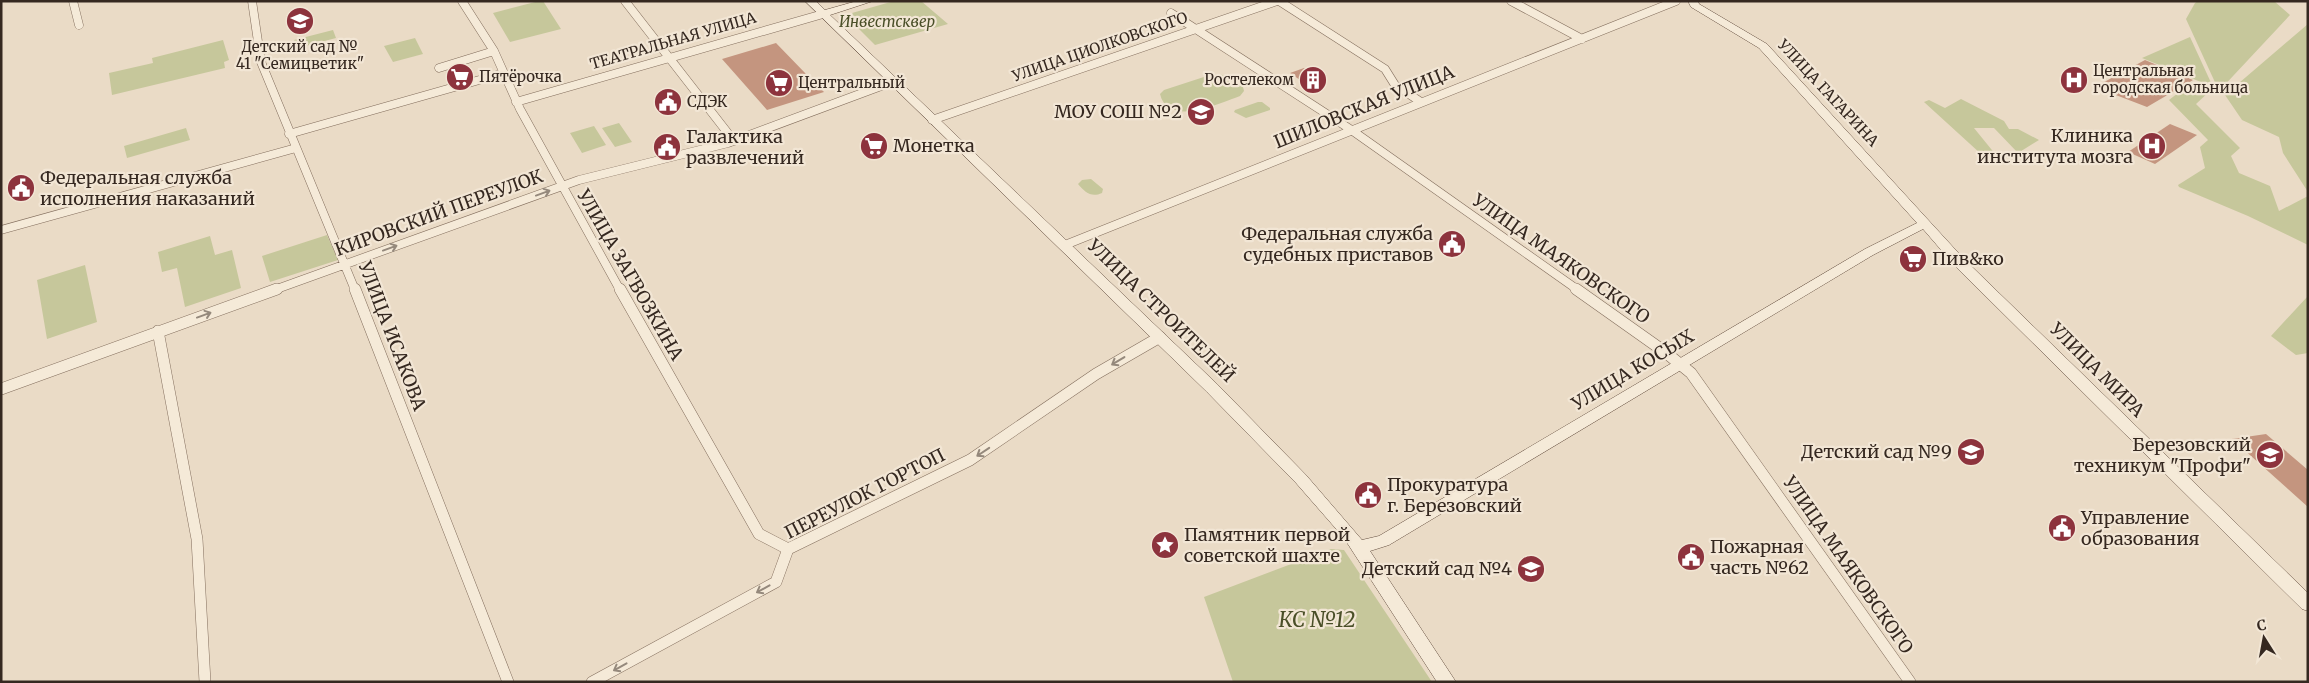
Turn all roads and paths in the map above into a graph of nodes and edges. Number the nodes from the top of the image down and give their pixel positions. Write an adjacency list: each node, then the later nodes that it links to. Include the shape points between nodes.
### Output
1 (74, 1): 13 (street)
2 (252, 1): 25 (street, УЛИЦА ИСАКОВА, via 261,62)
3 (462, 1): 16 (street, УЛИЦА ЗАГВОЗКИНА)
4 (625, 1): 17 (street)
5 (810, 1): 12 (street, УЛИЦА СТРОИТЕЛЕЙ)
6 (868, 1): 12 (street, ТЕАТРАЛЬНАЯ УЛИЦА)
7 (1278, 1): 14 (street, УЛИЦА ЦИОЛКОВСКОГО); 22 (street, УЛИЦА ЦИОЛКОВСКОГО, via 1385,69 1396,88)
8 (1511, 1): 15 (street)
9 (1676, 1): 15 (street, ШИЛОВСКАЯ УЛИЦА)
10 (1693, 1): 29 (street, УЛИЦА ГАГАРИНА, via 1694,6 1763,46)
11 (1171, 13): 14 (street, УЛИЦА МАЯКОВСКОГО)
12 (823, 14): 17 (street, ТЕАТРАЛЬНАЯ УЛИЦА); 20 (street, УЛИЦА СТРОИТЕЛЕЙ)
13 (79, 25)
14 (1194, 29): 23 (street, УЛИЦА ЦИОЛКОВСКОГО); 24 (street, УЛИЦА МАЯКОВСКОГО)
15 (1582, 39): 22 (street, ШИЛОВСКАЯ УЛИЦА)
16 (494, 51): 18 (street); 19 (street, УЛИЦА ЗАГВОЗКИНА)
17 (669, 58): 21 (street, ТЕАТРАЛЬНАЯ УЛИЦА); 26 (street)
18 (439, 68)
19 (504, 72): 21 (street, УЛИЦА ЗАГВОЗКИНА); 25 (street)
20 (892, 82): 23 (street, УЛИЦА СТРОИТЕЛЕЙ); 26 (street, КИРОВСКИЙ ПЕРЕУЛОК)
21 (516, 102): 28 (street, УЛИЦА ЗАГВОЗКИНА)
22 (1421, 102): 24 (street, ШИЛОВСКАЯ УЛИЦА)
23 (932, 120): 31 (street, УЛИЦА СТРОИТЕЛЕЙ)
24 (1350, 130): 31 (street, ШИЛОВСКАЯ УЛИЦА); 35 (street, УЛИЦА МАЯКОВСКОГО)
25 (289, 134): 27 (street, УЛИЦА ИСАКОВА)
26 (734, 141): 28 (street, КИРОВСКИЙ ПЕРЕУЛОК)
27 (296, 148): 30 (street); 32 (street, УЛИЦА ИСАКОВА)
28 (561, 186): 32 (street, КИРОВСКИЙ ПЕРЕУЛОК, one-way to 28); 38 (street, УЛИЦА ЗАГВОЗКИНА, via 759,534)
29 (1926, 224): 35 (street, УЛИЦА КОСЫХ, via 1869,252); 39 (street, УЛИЦА МИРА, via 1959,262)
30 (1, 230)
31 (1065, 244): 34 (street, УЛИЦА СТРОИТЕЛЕЙ)
32 (345, 264): 33 (street, КИРОВСКИЙ ПЕРЕУЛОК, one-way to 32); 41 (street, УЛИЦА ИСАКОВА)
33 (158, 331): 36 (street, КИРОВСКИЙ ПЕРЕУЛОК); 40 (street, via 197,539)
34 (1160, 337): 37 (street, УЛИЦА СТРОИТЕЛЕЙ, via 1301,479); 38 (street, ПЕРЕУЛОК ГОРТОП, one-way to 38, via 1096,374 970,460)
35 (1681, 364): 37 (street, УЛИЦА КОСЫХ, via 1383,541); 44 (street, УЛИЦА МАЯКОВСКОГО, via 1691,373)
36 (1, 389)
37 (1359, 547): 43 (street, УЛИЦА СТРОИТЕЛЕЙ)
38 (788, 549): 42 (street, ПЕРЕУЛОК ГОРТОП, one-way to 42, via 776,582)
39 (2308, 604)
40 (205, 682)
41 (508, 682)
42 (592, 682)
43 (1447, 682)
44 (1910, 682)

